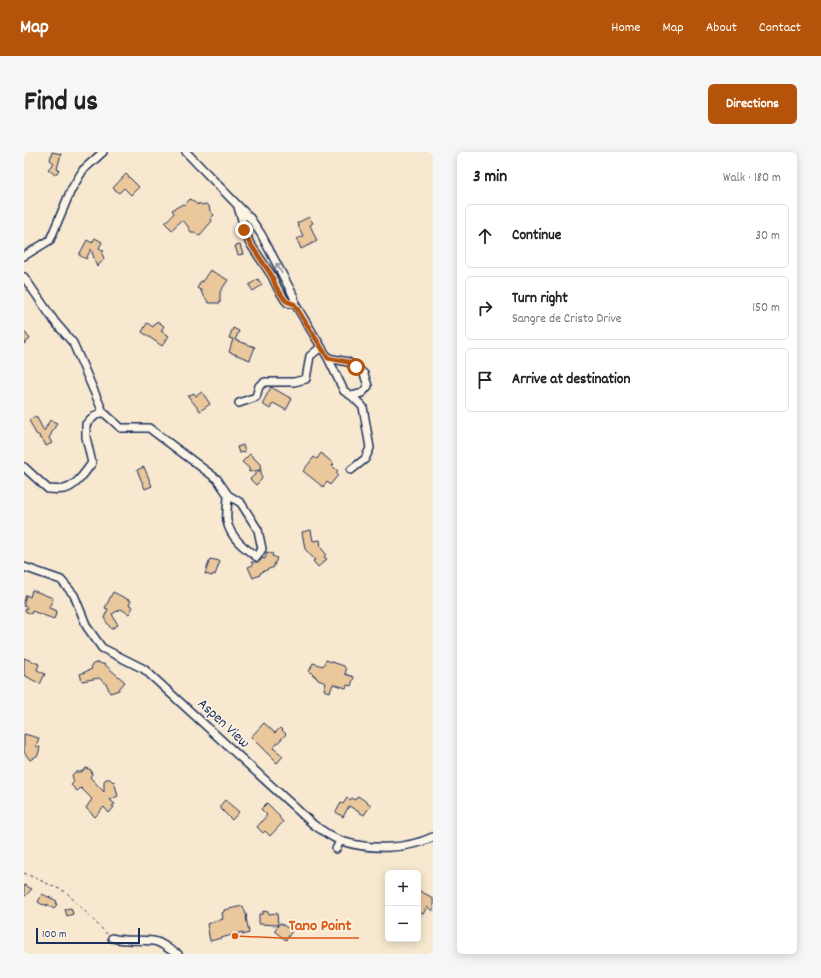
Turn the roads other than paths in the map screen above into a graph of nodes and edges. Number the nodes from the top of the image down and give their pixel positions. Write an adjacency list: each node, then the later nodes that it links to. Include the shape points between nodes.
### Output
1 (103, 152): 4 (street, via 83,170 71,190 50,240)
2 (186, 152): 3 (street)
3 (238, 207): 6 (street, one-way to 3, via 292,291 261,234 250,218); 6 (street, via 249,242 285,300)
4 (24, 256)
5 (24, 277): 11 (street, via 73,343)
6 (294, 304): 7 (street)
7 (321, 347): 8 (street); 10 (street, via 310,356 306,379 294,382 265,382 259,386 256,397)
8 (328, 358): 9 (street, via 344,392); 9 (street, via 348,362 364,374 368,386)
9 (352, 396): 13 (street, via 363,407 370,448 365,459)
10 (239, 403)
11 (103, 412): 12 (street, via 86,424 92,463 73,484 65,489 48,489); 14 (street, via 121,428 149,428 217,479)
12 (24, 467)
13 (352, 470)
14 (228, 495): 14 (street, via 227,521 233,535 257,557 262,549 258,530 241,503)
15 (24, 567): 17 (street, Aspen View, via 61,580 74,595 87,627 102,648 144,669 314,825)
16 (433, 837): 17 (street, Aspen View, via 397,847 376,847)
17 (340, 841): 18 (street)
18 (336, 850)
19 (112, 938): 20 (street, via 122,941 154,941)
20 (178, 954)

